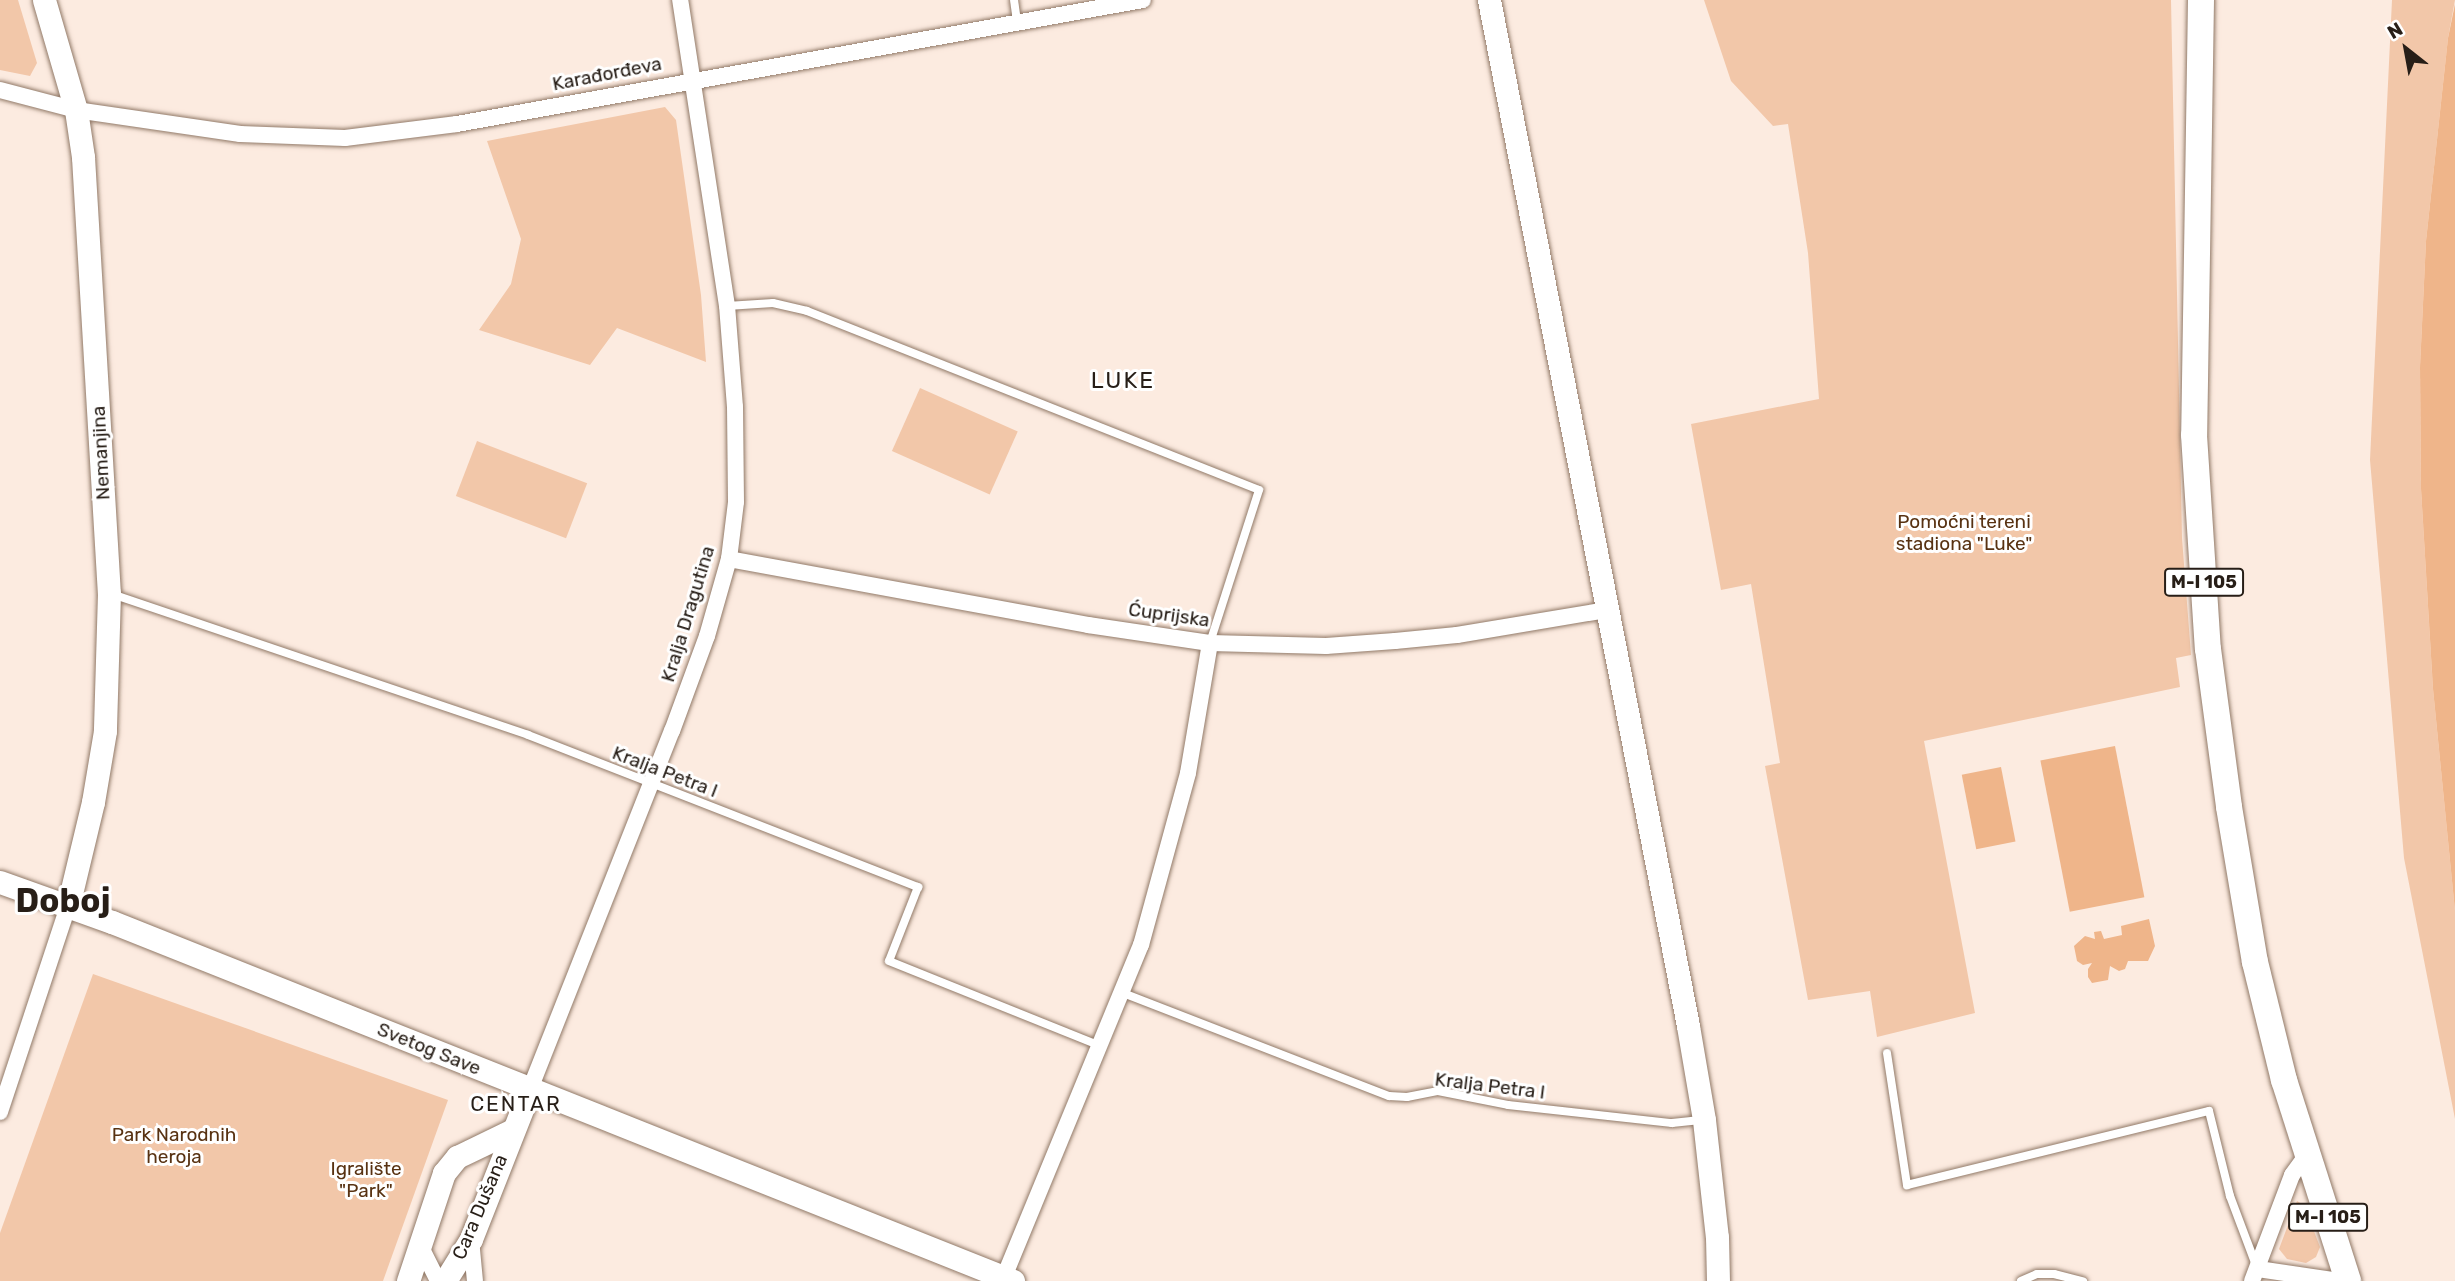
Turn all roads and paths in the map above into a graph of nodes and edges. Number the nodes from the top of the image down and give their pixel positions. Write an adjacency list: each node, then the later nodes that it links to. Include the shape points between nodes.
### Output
1 (44, 0): 10 (street, Nemanjina)
2 (680, 0): 8 (street, Kralja Dragutina)
3 (1014, 0): 7 (lane)
4 (1143, 0): 7 (street, Karađorđeva)
5 (1489, 0): 14 (street)
6 (2201, 0): 26 (main road, M-I 105, via 2194,435 2208,649 2255,962 2284,1080)
7 (1017, 21): 8 (street, Karađorđeva)
8 (694, 79): 10 (street, Karađorđeva, via 457,124 345,138 240,134); 11 (street, Kralja Dragutina)
9 (0, 90): 10 (street, Karađorđeva)
10 (76, 110): 13 (street, Nemanjina, via 83,157)
11 (727, 306): 12 (street, Kralja Dragutina, via 736,502); 15 (lane, via 773,303 807,311 1259,490)
12 (729, 559): 15 (street, Ćuprijska); 16 (street, Kralja Dragutina, via 707,636)
13 (109, 593): 16 (lane, Kralja Petra I, via 528,735); 18 (street, Nemanjina, via 106,731)
14 (1606, 610): 15 (street, Ćuprijska, via 1395,641 1326,646); 24 (street)
15 (1210, 643): 19 (street, via 1188,773 1163,875)
16 (651, 785): 20 (lane, Kralja Petra I, via 918,887 889,961); 22 (street, Kralja Dragutina)
17 (0, 882): 18 (street, Svetog Save)
18 (68, 906): 22 (street, Svetog Save); 23 (street)
19 (1123, 993): 20 (street); 24 (lane, Kralja Petra I, via 1389,1096 1438,1091 1508,1105 1672,1123)
20 (1100, 1046): 30 (street)
21 (1887, 1053): 29 (lane, via 1907,1185 2208,1111)
22 (530, 1089): 25 (street, Cara Dušana); 30 (street, Svetog Save)
23 (0, 1112)
24 (1704, 1120): 35 (street)
25 (512, 1131): 27 (street, Cara Dušana); 28 (street, Cara Dušana, via 457,1157 444,1173)
26 (2308, 1153): 29 (street, via 2292,1175); 39 (main road, M-I 105)
27 (471, 1239): 33 (street, Cara Dušana); 34 (street)
28 (420, 1245): 31 (street, Cara Dušana); 32 (street)
29 (2255, 1275): 38 (street)
30 (1008, 1279)
31 (408, 1281)
32 (438, 1281)
33 (445, 1281)
34 (475, 1281)
35 (1718, 1281)
36 (2021, 1281): 37 (lane, via 2045,1274)
37 (2082, 1281)
38 (2339, 1281)
39 (2348, 1281)

